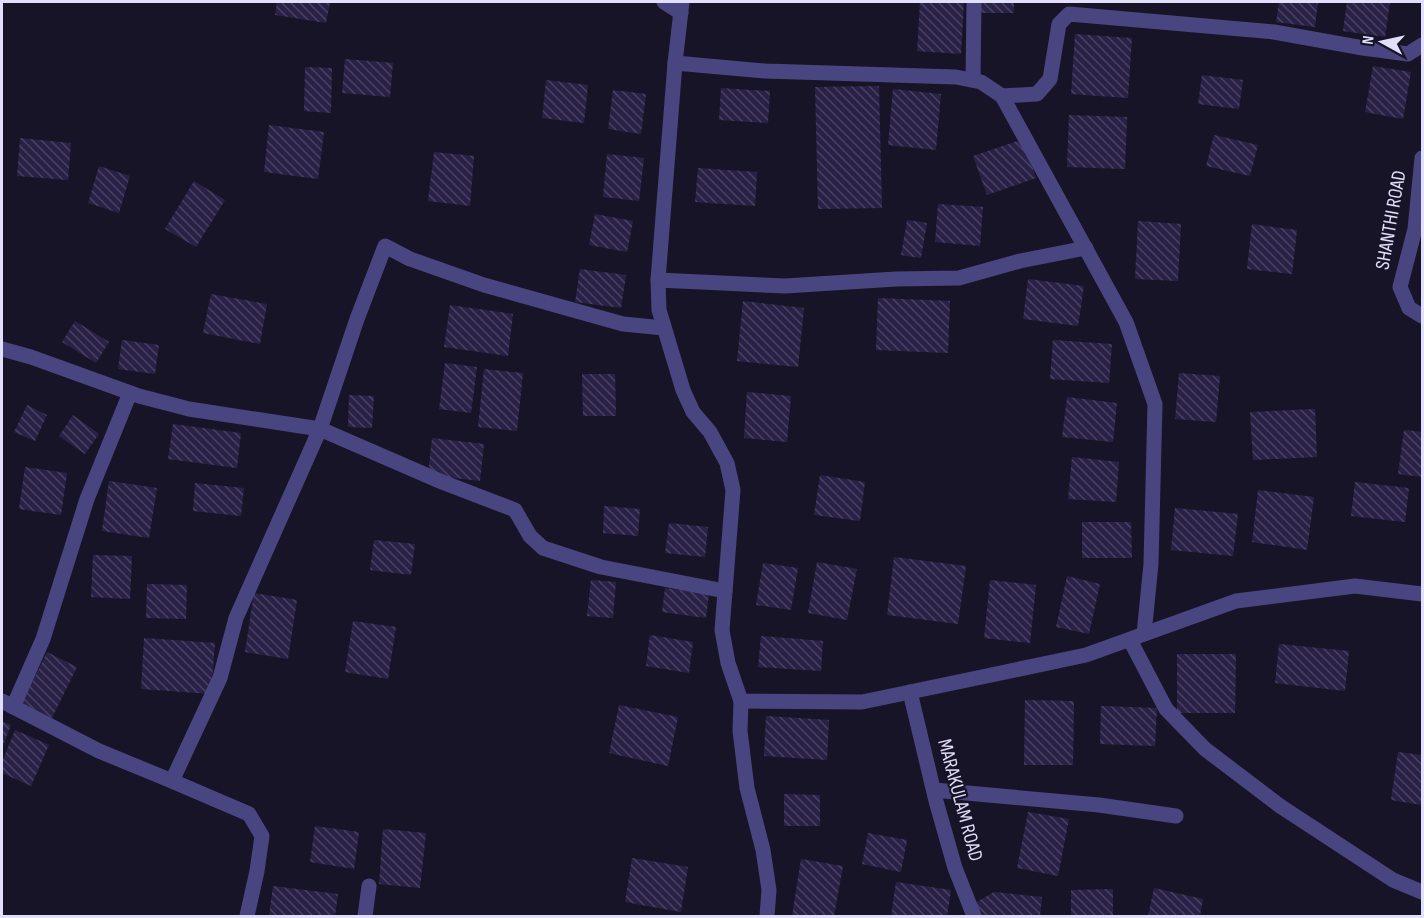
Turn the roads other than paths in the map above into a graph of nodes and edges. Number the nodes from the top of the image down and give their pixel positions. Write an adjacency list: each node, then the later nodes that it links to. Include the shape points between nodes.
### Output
1 (664, 2): 3 (street)
2 (974, 2): 6 (street)
3 (681, 7): 5 (street)
4 (1422, 45): 7 (street, via 1408,54 1274,32 1069,14 1059,24 1050,79 1037,94)
5 (675, 63): 6 (street); 10 (street)
6 (973, 80): 7 (street)
7 (1002, 96): 9 (street)
8 (1422, 158): 11 (street, SHANTHI ROAD, via 1415,229 1401,287 1409,308)
9 (1086, 248): 10 (street, via 959,278 785,286); 18 (street, via 1126,322 1155,404 1151,564)
10 (658, 280): 12 (street)
11 (1422, 316)
12 (664, 328): 15 (street, via 623,324 494,288 410,259 385,246); 16 (street, via 693,412 711,432 727,463 734,490)
13 (2, 348): 14 (street)
14 (130, 393): 15 (street, via 189,409); 21 (street, via 87,499 43,639)
15 (320, 429): 16 (street, via 515,510 530,536 543,548 601,567); 22 (street, via 236,618 220,678)
16 (725, 591): 20 (street, via 722,630)
17 (1422, 594): 18 (street, via 1355,586 1236,601)
18 (1137, 637): 19 (street, via 1086,655); 26 (street, via 1166,709 1205,749 1280,806 1393,880)
19 (910, 692): 20 (street, via 862,702); 23 (street, MARAKULAM ROAD)
20 (741, 701): 29 (street, via 740,731 747,788 769,890)
21 (7, 704): 22 (street, via 99,751)
22 (172, 781): 27 (street, via 249,814 262,836)
23 (934, 790): 24 (street); 30 (street, MARAKULAM ROAD, via 955,868)
24 (1176, 816)
25 (369, 886): 28 (street)
26 (1422, 892)
27 (247, 916)
28 (365, 916)
29 (767, 916)
30 (974, 916)

